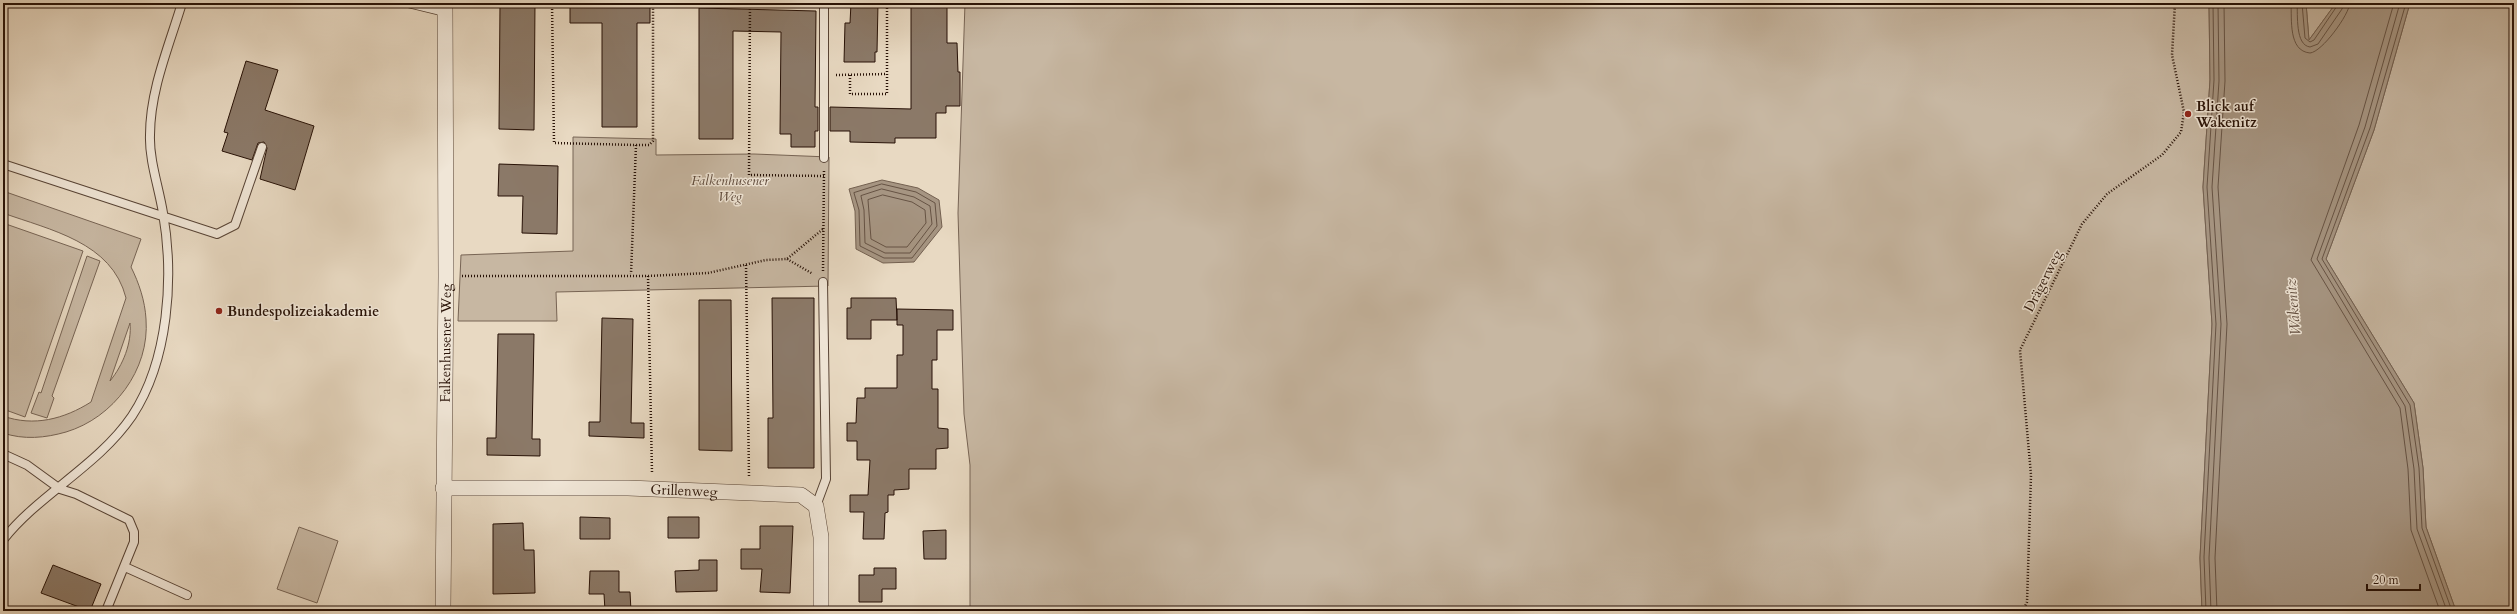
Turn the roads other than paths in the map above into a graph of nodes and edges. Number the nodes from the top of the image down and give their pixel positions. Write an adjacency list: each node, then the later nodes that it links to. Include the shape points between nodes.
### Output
1 (182, 3): 8 (lane, via 151,104 150,137)
2 (408, 3): 4 (lane)
3 (824, 3): 6 (lane)
4 (445, 7): 11 (street, Falkenhusener Weg, via 446,276)
5 (262, 147): 8 (lane, via 235,225 228,230 217,234 181,224)
6 (824, 158)
7 (3, 164): 8 (lane)
8 (164, 215): 12 (lane, via 170,266 167,306 160,347 145,392 132,416 113,439)
9 (823, 282): 13 (lane, via 826,479)
10 (3, 454): 12 (lane, via 27,465)
11 (443, 488): 13 (street, Grillenweg, via 652,489 801,495); 18 (street, Falkenhusener Weg)
12 (60, 489): 14 (lane, via 25,516); 15 (lane, via 129,520 134,532 134,542)
13 (816, 506): 19 (street, via 822,537)
14 (3, 540)
15 (125, 567): 16 (lane); 17 (lane)
16 (188, 595)
17 (106, 611)
18 (442, 611)
19 (821, 611)

